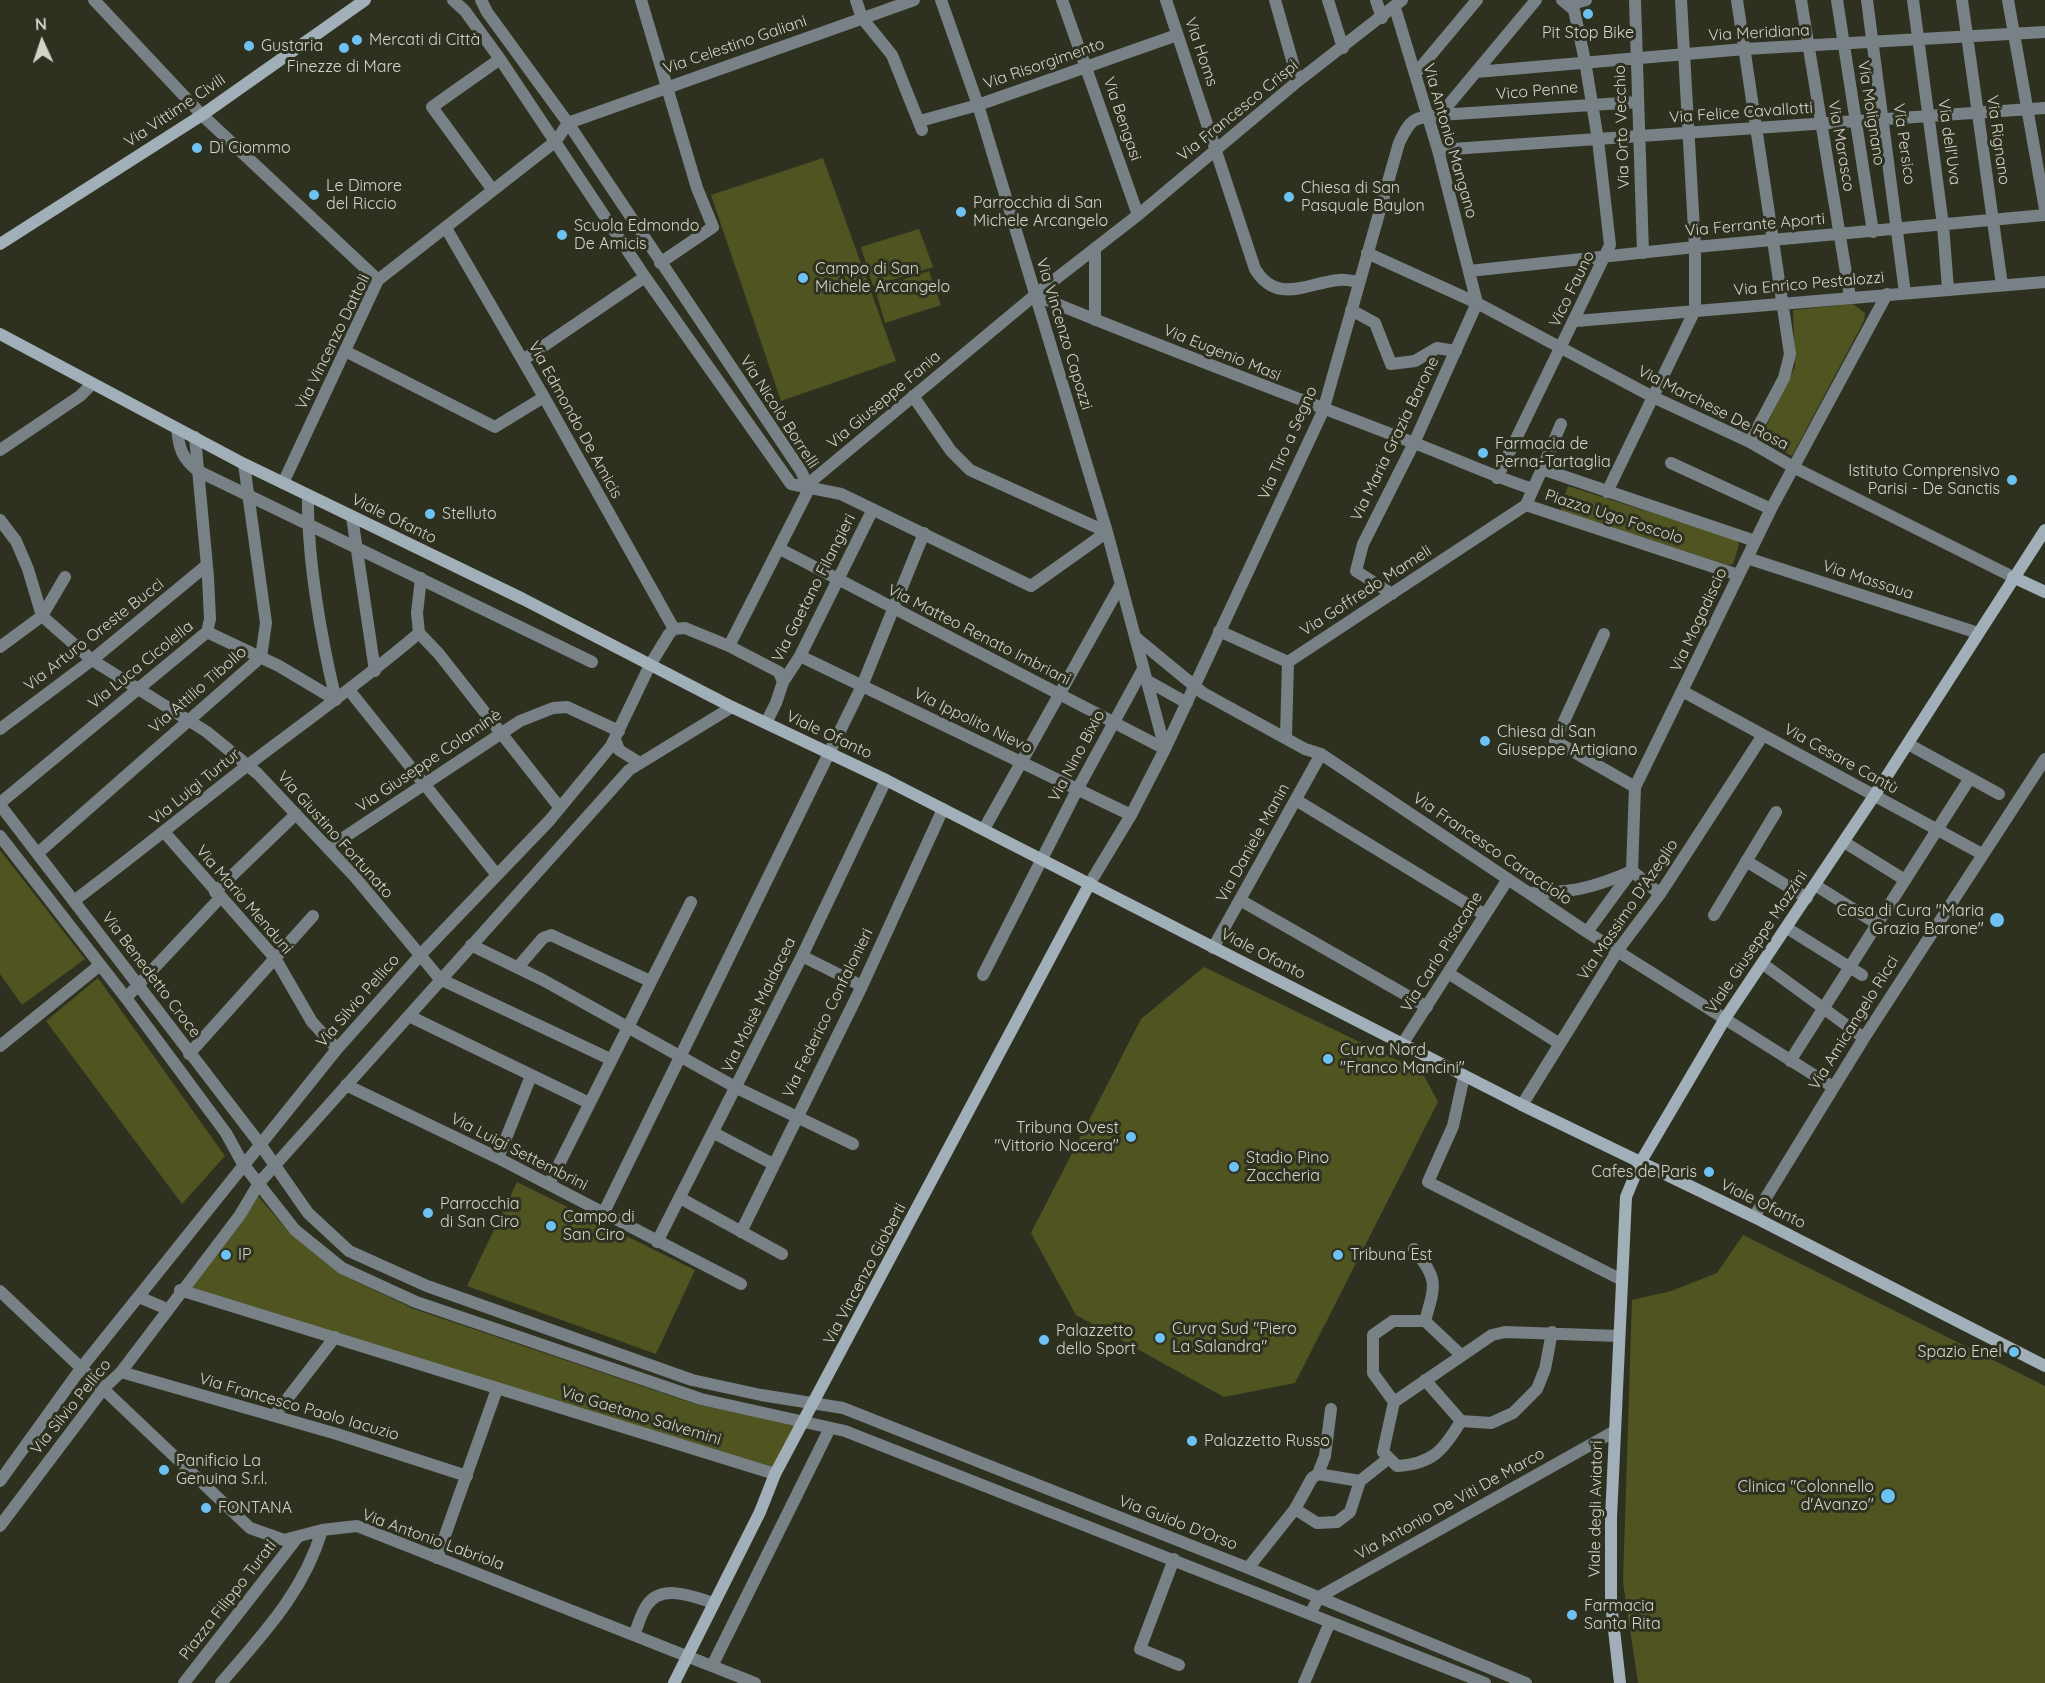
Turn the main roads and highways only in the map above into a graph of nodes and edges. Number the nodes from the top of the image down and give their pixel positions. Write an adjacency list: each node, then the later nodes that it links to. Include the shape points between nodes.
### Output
1 (365, 0): 2 (main road, Via Vittime Civili, via 202,116)
2 (0, 244)
3 (0, 334): 7 (main road, Viale Ofanto, via 244,464)
4 (2045, 530): 5 (main road, Viale Giuseppe Mazzini)
5 (2013, 577): 6 (main road, Via Marchese De Rosa); 8 (main road, Viale Giuseppe Mazzini, via 1908,744 1726,1017)
6 (2045, 592)
7 (1090, 883): 8 (main road, Viale Ofanto); 10 (main road, Via Vincenzo Gioberti, via 775,1474 760,1512)
8 (1640, 1163): 9 (main road, Viale Ofanto); 11 (main road, Viale degli Aviatori, via 1626,1197 1611,1518 1611,1603)
9 (2045, 1366)
10 (674, 1683)
11 (1620, 1683)

